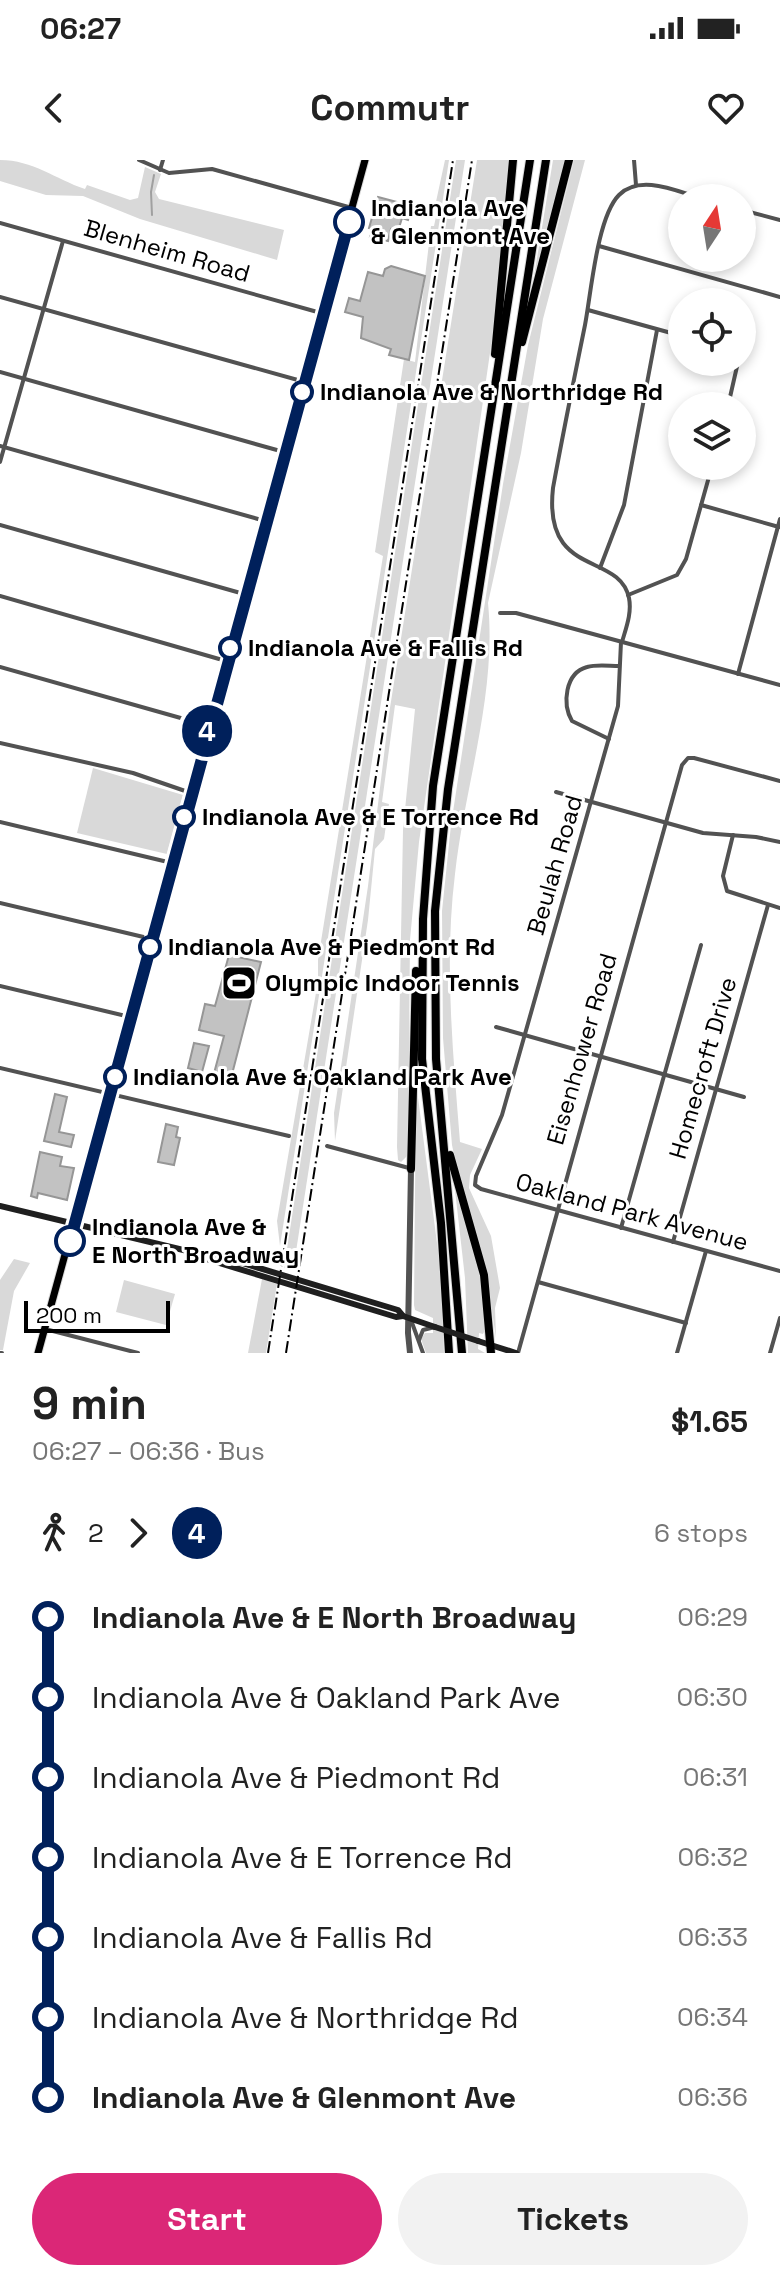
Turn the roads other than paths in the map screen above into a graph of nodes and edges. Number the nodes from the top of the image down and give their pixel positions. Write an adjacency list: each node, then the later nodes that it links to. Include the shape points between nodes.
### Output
1 (139, 160): 9 (street)
2 (163, 160): 9 (street)
3 (365, 160): 12 (main road)
4 (513, 160): 29 (highway)
5 (530, 160): 29 (highway)
6 (546, 160): 28 (highway)
7 (569, 160): 28 (highway)
8 (634, 160): 10 (street)
9 (160, 170): 12 (street, via 212,169)
10 (636, 185): 11 (street); 17 (street, via 619,195 609,211)
11 (668, 190)
12 (352, 208): 22 (main road)
13 (756, 214): 14 (street)
14 (780, 220)
15 (0, 223): 16 (street, Blenheim Road)
16 (63, 241): 20 (street); 22 (street, Blenheim Road)
17 (599, 246): 19 (street); 21 (street)
18 (0, 297): 20 (street)
19 (780, 297)
20 (44, 309): 26 (street); 27 (street)
21 (588, 310): 23 (street); 39 (street, via 551,508 563,542 576,557)
22 (325, 314): 27 (main road)
23 (657, 330): 24 (street); 39 (street, via 624,505)
24 (668, 333)
25 (0, 372): 26 (street)
26 (24, 379): 30 (street); 31 (street)
27 (305, 382): 31 (main road)
28 (511, 385): 78 (highway, via 448,789 435,911 436,1059)
29 (492, 405): 65 (highway, via 433,786)
30 (2, 446): 32 (street); 36 (street)
31 (284, 452): 36 (main road)
32 (0, 462)
33 (708, 480): 34 (street)
34 (701, 505): 38 (street); 41 (street, via 677,575)
35 (780, 519): 38 (street)
36 (265, 521): 40 (main road)
37 (0, 525): 40 (street)
38 (779, 527): 48 (street)
39 (600, 568): 41 (street, via 617,578)
40 (244, 594): 45 (main road)
41 (628, 595): 44 (street, Beulah Road)
42 (0, 596): 45 (street)
43 (500, 613): 44 (street)
44 (622, 642): 46 (street, Beulah Road); 48 (street)
45 (226, 661): 50 (main road)
46 (619, 666): 51 (street, Beulah Road, via 621,697); 51 (street, via 585,667 568,687 572,721)
47 (0, 667): 50 (street)
48 (738, 674): 49 (street)
49 (780, 685)
50 (209, 726): 55 (main road)
51 (609, 739): 56 (street, Beulah Road)
52 (0, 743): 55 (street, via 133,773)
53 (780, 781): 58 (street, Eisenhower Road, via 688,758)
54 (556, 792): 56 (street)
55 (191, 793): 61 (main road)
56 (591, 802): 58 (street); 71 (street, Beulah Road)
57 (0, 822): 61 (street)
58 (666, 823): 59 (street); 72 (street, Eisenhower Road)
59 (733, 835): 60 (street); 63 (street, via 723,884 734,896)
60 (780, 842)
61 (172, 863): 66 (main road)
62 (0, 903): 66 (street)
63 (768, 905): 64 (street); 75 (street, Homecroft Drive)
64 (780, 908)
65 (423, 919): 81 (highway, via 414,1004); 102 (highway, via 422,1059)
66 (152, 939): 69 (main road)
67 (701, 945): 74 (street)
68 (0, 986): 69 (street)
69 (131, 1017): 76 (main road)
70 (496, 1027): 71 (street)
71 (525, 1035): 72 (street); 82 (street, Beulah Road)
72 (599, 1055): 74 (street); 84 (street, Eisenhower Road)
73 (0, 1068): 76 (street)
74 (664, 1074): 75 (street); 86 (street)
75 (716, 1089): 77 (street); 87 (street, Homecroft Drive)
76 (110, 1094): 79 (street); 85 (main road)
77 (744, 1097)
78 (442, 1116): 97 (highway, via 484,1275); 103 (highway)
79 (289, 1136)
80 (327, 1146): 81 (street)
81 (411, 1169): 91 (street)
82 (475, 1185): 84 (street, Oakland Park Avenue)
83 (0, 1206): 85 (main road)
84 (557, 1210): 86 (street, Oakland Park Avenue); 90 (street, Eisenhower Road)
85 (74, 1224): 91 (main road, via 200,1254); 95 (main road)
86 (621, 1228): 87 (street, Oakland Park Avenue)
87 (673, 1242): 88 (street, Oakland Park Avenue)
88 (706, 1251): 89 (street, Oakland Park Avenue); 93 (street)
89 (780, 1271)
90 (538, 1282): 93 (street); 104 (street, Eisenhower Road)
91 (406, 1317): 94 (main road); 96 (street); 100 (street)
92 (780, 1318): 106 (street)
93 (686, 1323): 105 (street)
94 (435, 1327): 96 (street, via 420,1334); 97 (main road, bridge)
95 (45, 1329): 98 (main road); 99 (street)
96 (419, 1343): 101 (street)
97 (492, 1349): 104 (main road)
98 (38, 1353)
99 (138, 1353)
100 (410, 1353)
101 (423, 1353)
102 (449, 1353)
103 (462, 1353)
104 (517, 1353)
105 (677, 1353)
106 (770, 1353)

